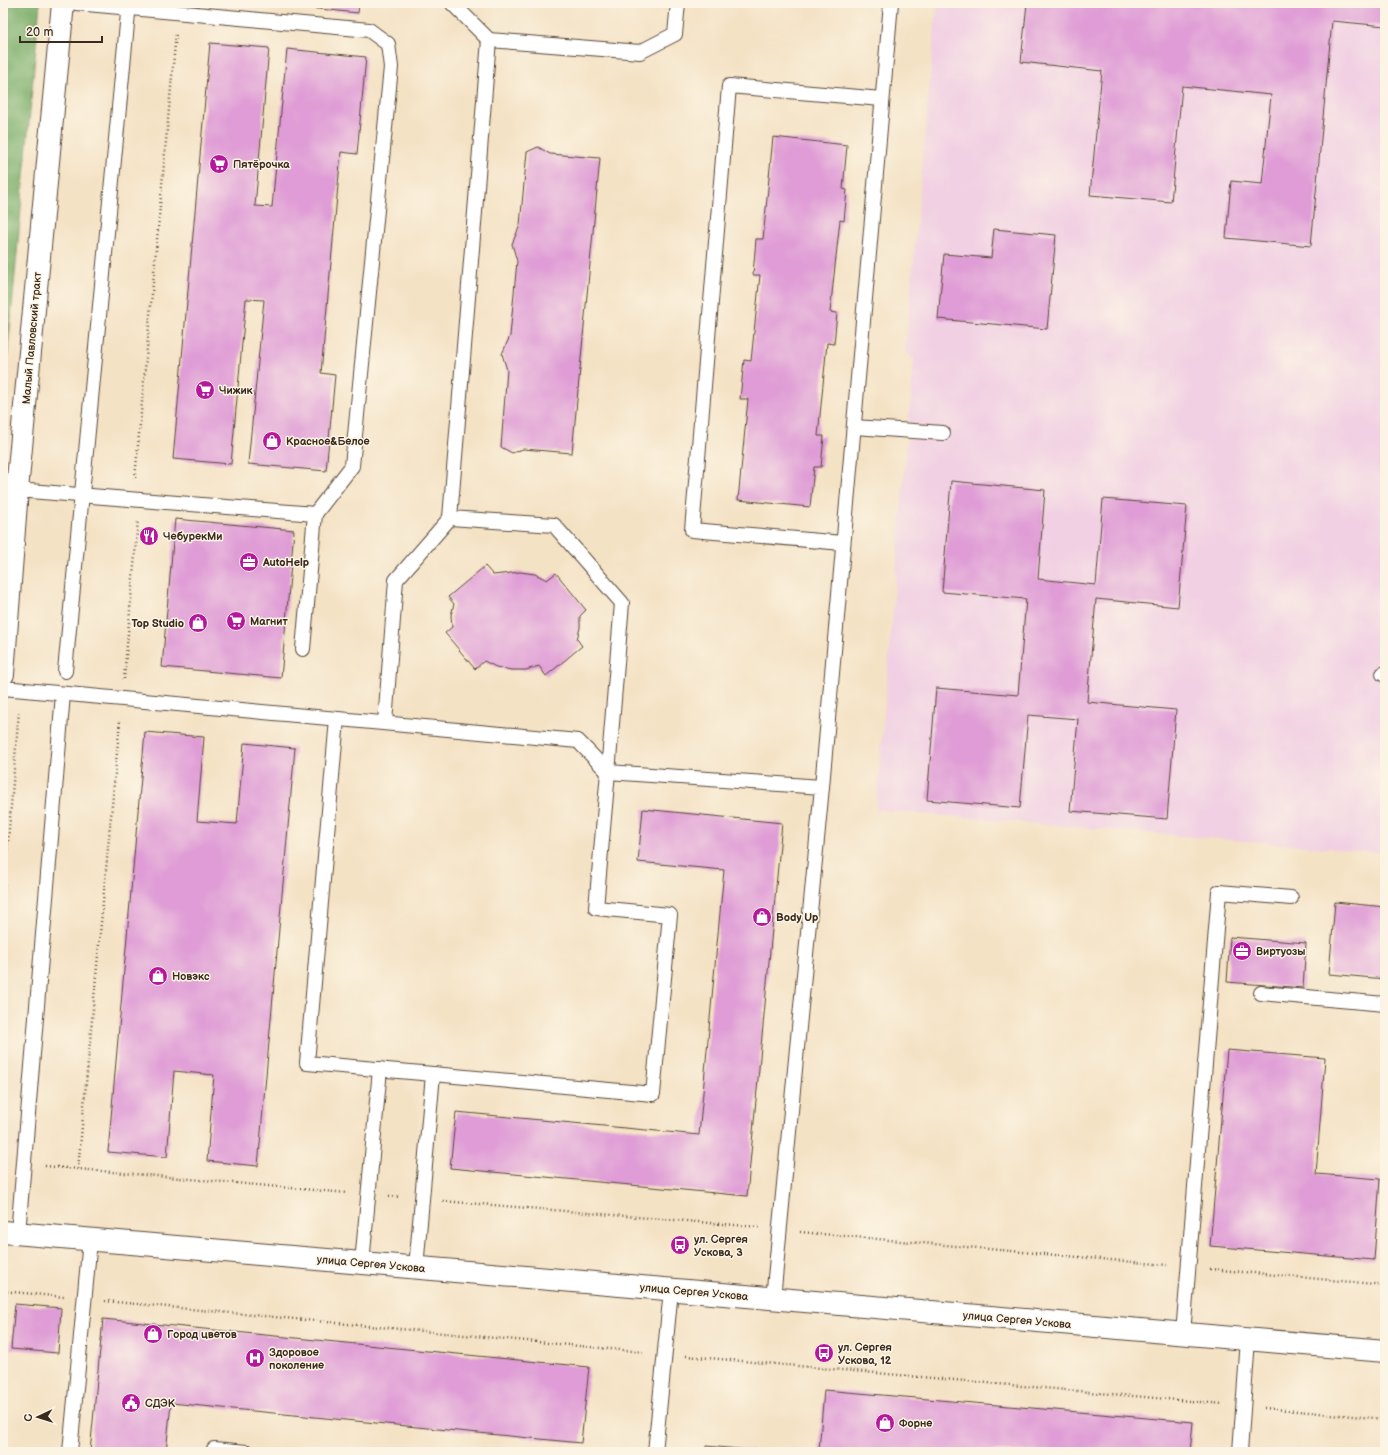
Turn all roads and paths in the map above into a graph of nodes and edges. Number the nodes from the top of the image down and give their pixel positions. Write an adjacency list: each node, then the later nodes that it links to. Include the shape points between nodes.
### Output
1 (63, 3): 12 (street, Малый Павловский тракт)
2 (76, 3): 6 (lane)
3 (452, 3): 8 (lane)
4 (678, 3): 8 (lane, via 675,34 640,52)
5 (891, 3): 9 (lane)
6 (129, 5): 7 (lane); 13 (lane)
7 (193, 14): 14 (path, via 176,34 134,474); 15 (lane, via 369,30 388,44 391,67 352,466)
8 (489, 40): 16 (lane)
9 (882, 99): 10 (lane); 17 (lane, via 730,86 727,110 692,530)
10 (854, 427): 11 (lane); 17 (lane)
11 (943, 433)
12 (17, 490): 13 (lane); 20 (street, Малый Павловский тракт)
13 (81, 496): 14 (lane); 19 (lane)
14 (140, 501): 15 (lane); 23 (path)
15 (315, 514): 18 (lane)
16 (450, 518): 25 (lane, via 396,580); 26 (lane, via 554,525 622,603)
17 (843, 543): 27 (lane)
18 (303, 649)
19 (65, 671)
20 (3, 674)
21 (3, 688): 22 (lane)
22 (63, 694): 23 (lane); 35 (lane)
23 (122, 699): 24 (lane); 33 (path)
24 (337, 719): 25 (lane); 31 (lane, via 307,1063)
25 (385, 723): 26 (lane, via 578,741)
26 (608, 772): 27 (lane); 32 (lane, via 596,908 670,915 653,1094)
27 (822, 787): 34 (lane)
28 (1291, 898): 38 (lane, via 1219,892)
29 (1261, 993): 30 (lane)
30 (1385, 1004)
31 (380, 1069): 32 (lane); 37 (lane)
32 (433, 1074): 39 (lane)
33 (78, 1169)
34 (780, 1230): 38 (path); 43 (lane)
35 (10, 1233): 36 (street, улица Сергея Ускова)
36 (90, 1240): 37 (street, улица Сергея Ускова); 44 (lane)
37 (362, 1263): 39 (street, улица Сергея Ускова)
38 (1189, 1267): 40 (path); 45 (lane)
39 (416, 1268): 41 (street, улица Сергея Ускова)
40 (1385, 1285)
41 (671, 1290): 43 (street, улица Сергея Ускова); 48 (lane)
42 (3, 1291): 44 (path)
43 (774, 1298): 45 (street, улица Сергея Ускова)
44 (85, 1299): 48 (path); 51 (lane)
45 (1183, 1334): 46 (street, улица Сергея Ускова)
46 (1248, 1339): 47 (street, улица Сергея Ускова); 49 (lane)
47 (1385, 1351)
48 (665, 1354): 49 (path); 54 (lane)
49 (1243, 1406): 50 (path); 55 (lane)
50 (1385, 1419)
51 (70, 1452)
52 (214, 1452): 53 (lane, via 214,1449)
53 (246, 1452)
54 (655, 1452)
55 (1240, 1452)

